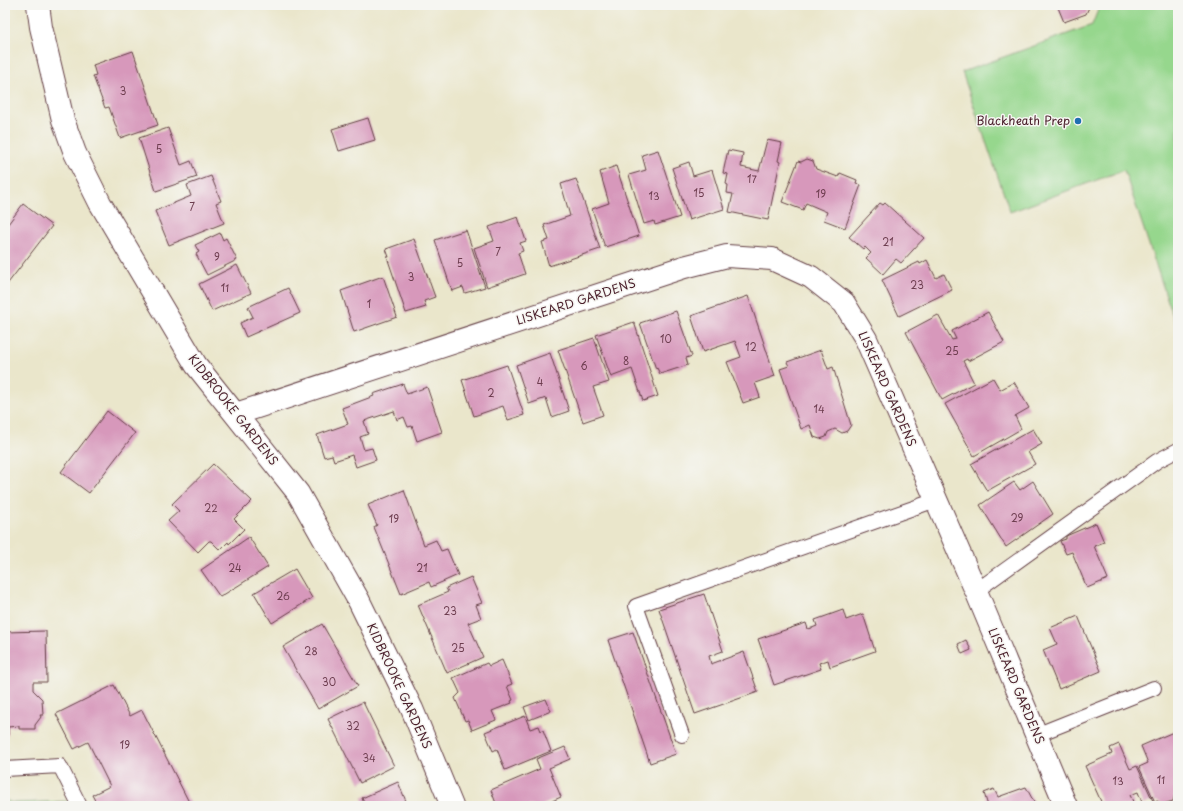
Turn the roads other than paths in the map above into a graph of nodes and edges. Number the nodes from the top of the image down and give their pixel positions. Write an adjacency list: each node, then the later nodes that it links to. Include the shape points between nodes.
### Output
1 (38, 5): 2 (street, KIDBROOKE GARDENS, via 63,120 75,153 100,203 176,333 196,365)
2 (236, 414): 4 (street, LISKEARD GARDENS, via 684,266 727,256 772,259 811,276 844,303 866,339); 11 (street, KIDBROOKE GARDENS, via 298,493 359,601 412,708)
3 (1178, 450): 5 (lane, via 1158,461)
4 (936, 500): 5 (street, LISKEARD GARDENS); 7 (lane, via 636,606)
5 (976, 592): 8 (street, LISKEARD GARDENS)
6 (1154, 688): 8 (lane)
7 (682, 735)
8 (1036, 735): 12 (street, LISKEARD GARDENS)
9 (5, 769): 10 (lane, via 60,766)
10 (80, 806)
11 (452, 806)
12 (1066, 806)

